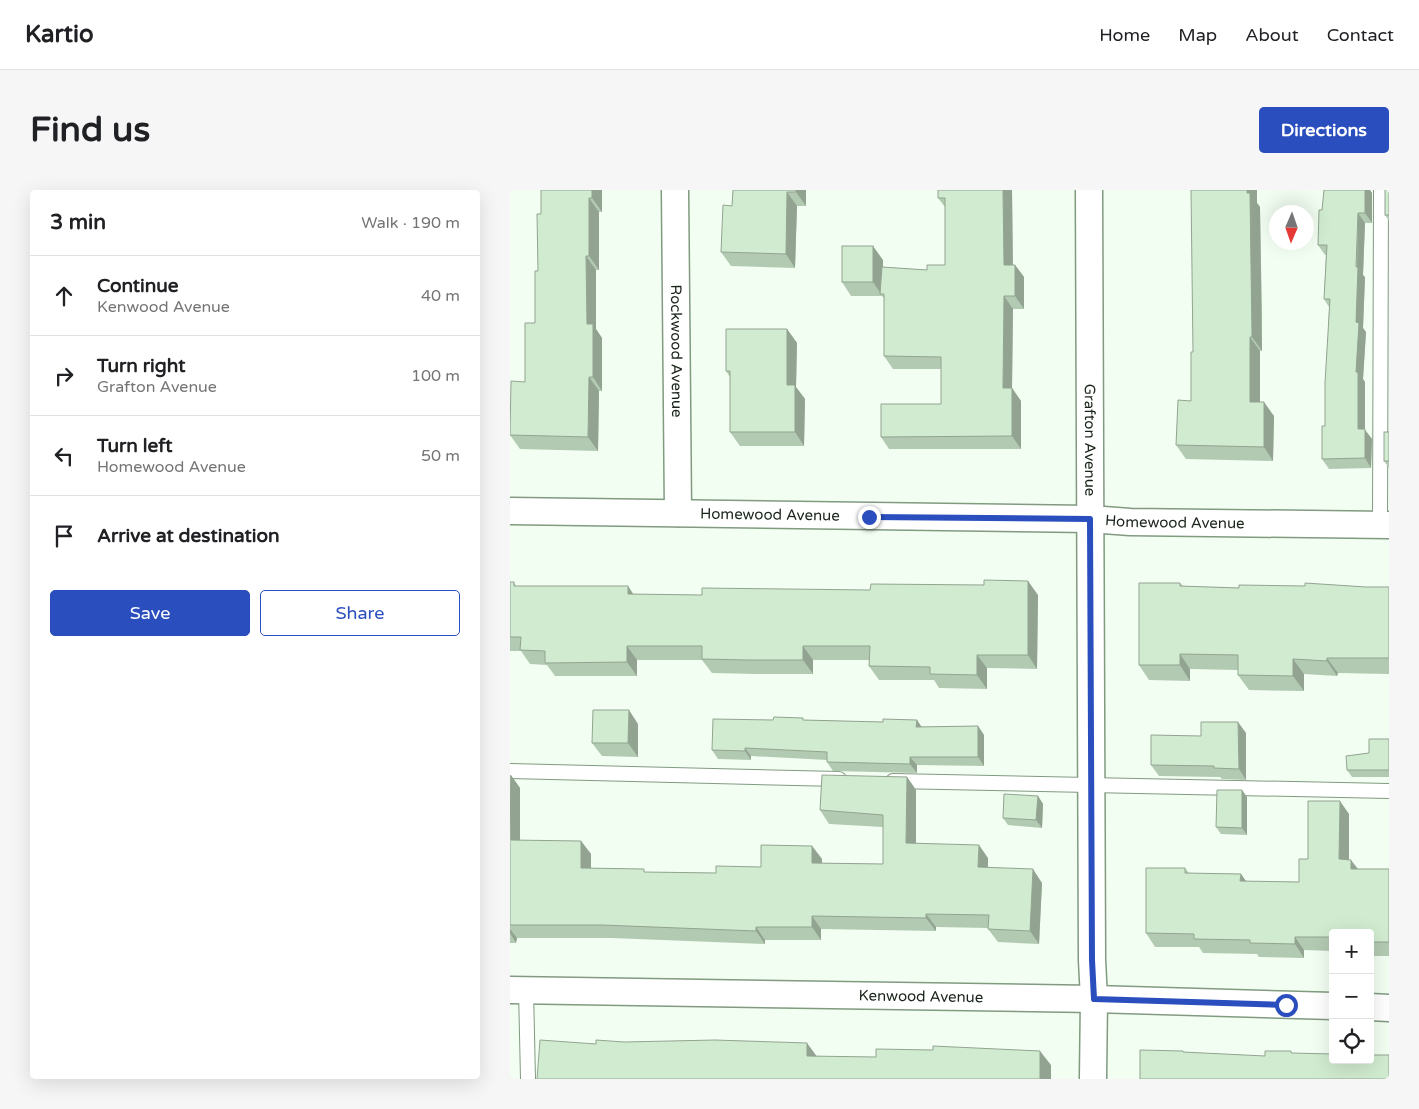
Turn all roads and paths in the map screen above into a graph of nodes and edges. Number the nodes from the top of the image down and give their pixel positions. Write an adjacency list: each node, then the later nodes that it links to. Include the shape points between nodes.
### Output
1 (676, 190): 5 (street, Rockwood Avenue)
2 (1089, 190): 6 (street, Grafton Avenue)
3 (1381, 190): 7 (lane)
4 (510, 511): 5 (street, Homewood Avenue)
5 (678, 513): 6 (street, Homewood Avenue)
6 (1090, 519): 7 (street, Homewood Avenue); 11 (street, Grafton Avenue)
7 (1385, 525)
8 (510, 771): 9 (lane)
9 (855, 780)
10 (884, 780): 11 (lane)
11 (1091, 786): 12 (lane); 14 (street, Grafton Avenue)
12 (1389, 791)
13 (518, 990): 14 (street, Kenwood Avenue); 18 (lane)
14 (1094, 999): 15 (street, Kenwood Avenue); 19 (street, Grafton Avenue)
15 (1329, 1006)
16 (1374, 1007): 17 (street)
17 (1389, 1008)
18 (528, 1079)
19 (1093, 1079)

